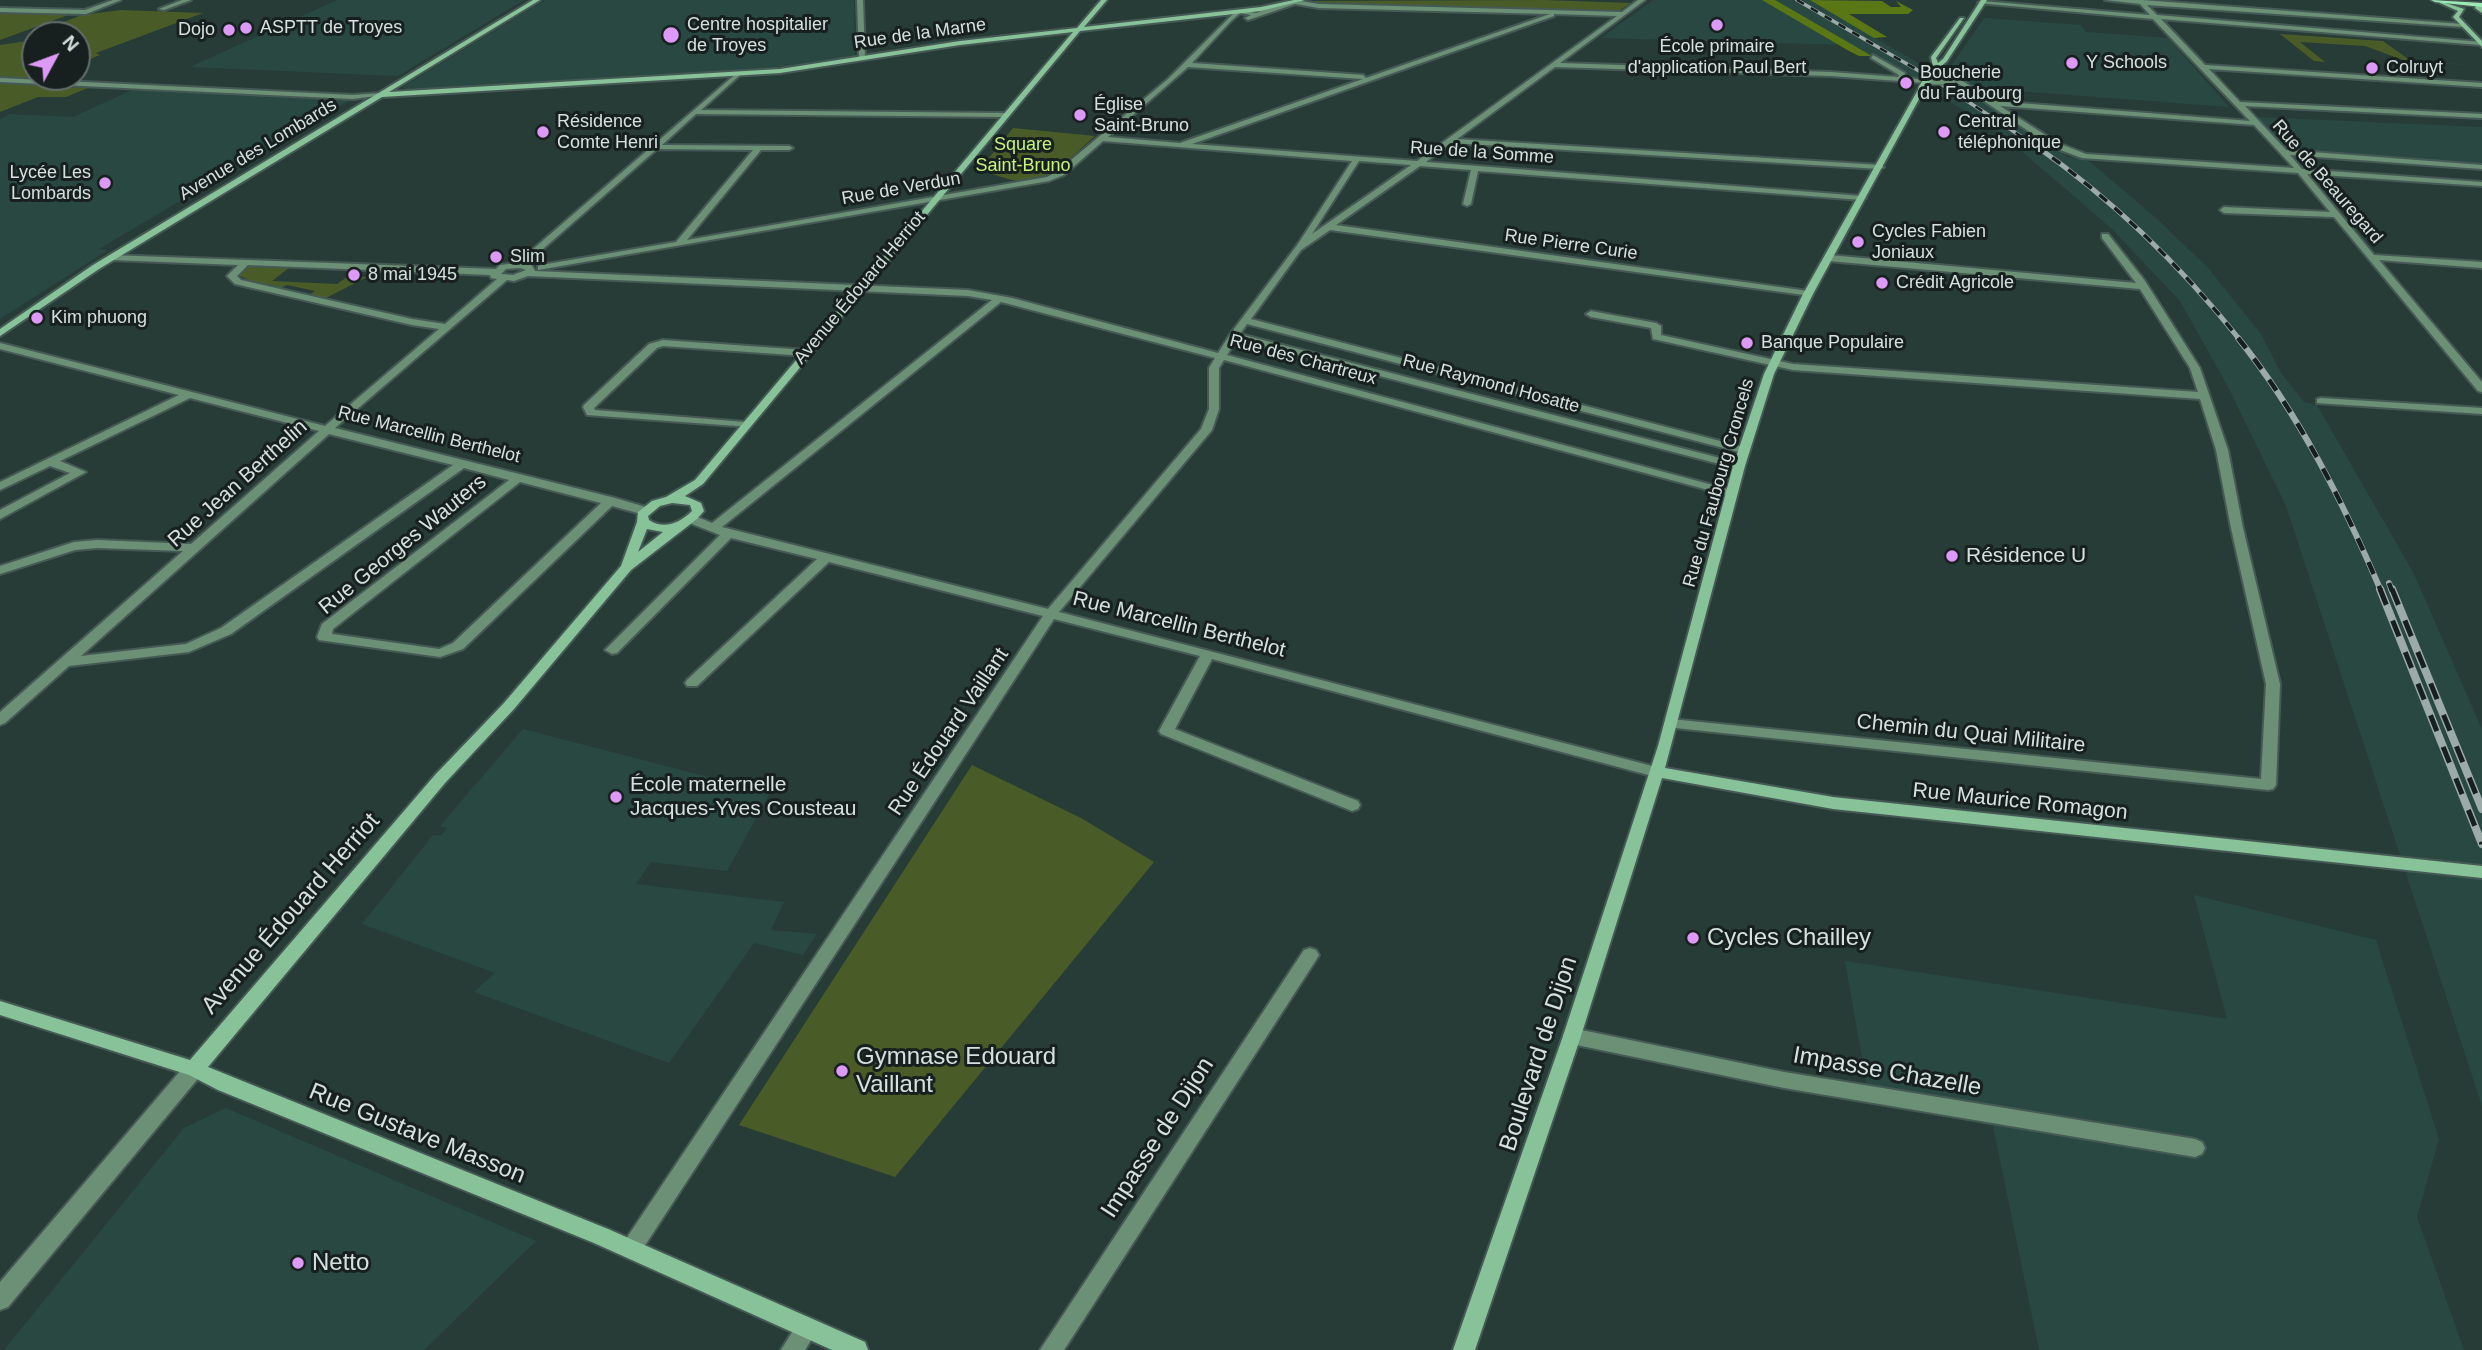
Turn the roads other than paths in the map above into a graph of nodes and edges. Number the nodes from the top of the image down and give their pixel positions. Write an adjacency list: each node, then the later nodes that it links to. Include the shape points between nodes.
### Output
1 (118, 0): 16 (street, via 86,12)
2 (188, 0): 14 (street)
3 (537, 0): 42 (street, Avenue des Lombards)
4 (860, 0): 29 (street)
5 (1104, 0): 25 (street, Avenue Édouard Herriot)
6 (1642, 0): 21 (street, Rue Édouard Vaillant)
7 (2108, 0): 10 (street)
8 (2236, 0): 15 (street)
9 (1299, 1): 18 (street, via 1319,6); 19 (street); 22 (street, Rue de Verdun)
10 (2140, 1): 15 (street); 23 (street, Rue de Beauregard)
11 (2438, 1): 13 (main road); 24 (street, via 2462,10 2456,17)
12 (1982, 2): 17 (street); 23 (street)
13 (2481, 7)
14 (162, 9)
15 (2244, 9): 24 (street)
16 (0, 10)
17 (1975, 11): 34 (street); 34 (street, via 1967,13 1938,50)
18 (1556, 12): 21 (street); 35 (street)
19 (1238, 13): 20 (street, Rue de Verdun); 22 (street, Rue de Verdun); 26 (street, Rue de Verdun)
20 (1214, 14): 25 (street, Rue de la Marne)
21 (1623, 14): 31 (street, Rue Édouard Vaillant)
22 (1254, 16): 26 (street, Rue de Verdun)
23 (2155, 18): 27 (street); 32 (street, Rue de Beauregard)
24 (2462, 26): 27 (street)
25 (1081, 28): 29 (street, Rue de la Marne); 46 (street, Avenue Édouard Herriot)
26 (1224, 28): 30 (street, Rue de Verdun)
27 (2481, 44)
28 (1874, 57): 36 (street, via 1903,74)
29 (862, 58): 33 (street, Rue de la Marne)
30 (1187, 65): 35 (street); 49 (street, Rue de Verdun)
31 (1554, 65): 36 (street); 50 (street, Rue Édouard Vaillant)
32 (2202, 67): 40 (street); 44 (street, Rue de Beauregard)
33 (738, 74): 42 (street, Rue de la Marne); 45 (street)
34 (1931, 75): 36 (street); 38 (street, bridge); 38 (street, via 1943,71); 58 (street, Rue du Faubourg Croncels)
35 (1370, 78): 51 (street)
36 (1900, 78)
37 (0, 80): 39 (street)
38 (1953, 80): 43 (street)
39 (103, 85): 41 (street); 42 (street)
40 (2482, 85)
41 (92, 89)
42 (381, 95): 72 (street, Avenue des Lombards)
43 (1993, 103): 48 (street); 61 (street, via 2055,145 2085,156)
44 (2237, 104): 47 (street); 48 (street, Rue de Beauregard)
45 (695, 112): 46 (street); 52 (street)
46 (1006, 115): 64 (street, Avenue Édouard Herriot)
47 (2482, 116)
48 (2254, 123): 55 (street, Rue de Beauregard)
49 (1100, 139): 51 (street, Rue de la Somme); 64 (street, Rue de Verdun, via 1049,179)
50 (1449, 141): 57 (street, Rue Édouard Vaillant); 58 (street)
51 (1180, 145): 56 (street, Rue de la Somme)
52 (656, 147): 54 (street); 76 (street)
53 (789, 148): 54 (street)
54 (758, 149): 70 (street)
55 (2284, 152): 59 (street); 61 (street, Rue de Beauregard)
56 (1357, 159): 57 (street, Rue de la Somme); 71 (street, Rue Édouard Vaillant)
57 (1418, 164): 60 (street, Rue de la Somme); 68 (street, Rue Édouard Vaillant)
58 (1880, 167): 63 (street, Rue du Faubourg Croncels)
59 (2482, 167)
60 (1475, 168): 63 (street, Rue de la Somme); 65 (street)
61 (2298, 171): 62 (street); 67 (street, Rue de Beauregard)
62 (2482, 184)
63 (1862, 198): 74 (street, Rue du Faubourg Croncels)
64 (934, 200): 70 (street, Rue de Verdun); 81 (street, Avenue Édouard Herriot)
65 (1467, 204)
66 (2224, 210): 67 (street)
67 (2334, 215): 73 (street, Rue de Beauregard)
68 (1330, 227): 71 (street, Rue Édouard Vaillant); 82 (street, Rue Pierre Curie)
69 (2105, 236): 80 (street)
70 (680, 244): 78 (street, Rue de Verdun)
71 (1298, 248): 85 (street, Rue Édouard Vaillant)
72 (113, 257): 75 (street); 87 (street, Avenue des Lombards)
73 (2371, 257): 77 (street); 93 (street, Rue de Beauregard)
74 (1829, 258): 80 (street); 82 (street, Rue du Faubourg Croncels)
75 (246, 262): 79 (street); 86 (street, via 232,276 238,282)
76 (520, 265): 78 (street); 79 (street)
77 (2482, 265)
78 (530, 271): 79 (street); 81 (street, Rue des Chartreux)
79 (499, 275): 86 (street, Rue Jean Berthelin)
80 (2143, 286): 95 (street, via 2195,368)
81 (860, 288): 83 (street, Rue des Chartreux); 90 (street, Avenue Édouard Herriot)
82 (1808, 294): 92 (street, Rue du Faubourg Croncels)
83 (1000, 298): 91 (street, Rue des Chartreux); 113 (street)
84 (1591, 314): 92 (street, via 1656,326 1656,337)
85 (1245, 320): 88 (street, Rue Édouard Vaillant); 100 (street)
86 (447, 327): 99 (street, Rue Jean Berthelin)
87 (0, 333)
88 (1234, 335): 91 (street, Rue Édouard Vaillant); 103 (street, Rue Raymond Hosatte)
89 (0, 346): 94 (street, Rue Marcellin Berthelot)
90 (806, 353): 98 (street, Avenue Édouard Herriot); 98 (street, via 663,343 653,346 588,407 591,413)
91 (1220, 356): 107 (street, Rue des Chartreux); 119 (street, Rue Édouard Vaillant, via 1214,368 1214,409 1206,430)
92 (1773, 364): 95 (street); 100 (street, Rue du Faubourg Croncels)
93 (2482, 389)
94 (190, 394): 99 (street, Rue Marcellin Berthelot); 101 (street)
95 (2203, 396): 125 (street, Chemin du Quai Militaire, via 2222,450 2273,684 2268,785)
96 (2321, 401): 97 (street)
97 (2482, 411)
98 (746, 425): 105 (street, Avenue Édouard Herriot)
99 (328, 429): 102 (street, Rue Marcellin Berthelot); 115 (street, Rue Jean Berthelin)
100 (1743, 450): 103 (street, Rue du Faubourg Croncels)
101 (50, 462): 106 (street); 110 (street, via 80,472)
102 (463, 464): 104 (street, Rue Marcellin Berthelot); 122 (street, via 226,631 189,648)
103 (1739, 466): 107 (street, Rue du Faubourg Croncels)
104 (518, 478): 109 (street, Rue Marcellin Berthelot); 109 (street, Rue Georges Wauters, via 327,627 324,637 440,653 458,646)
105 (699, 482): 108 (street, Avenue Édouard Herriot); 112 (street)
106 (0, 486)
107 (1731, 494): 125 (street, Rue du Faubourg Croncels)
108 (669, 500): 111 (street, Avenue Édouard Herriot); 112 (street, via 691,501)
109 (611, 501): 111 (street, Rue Marcellin Berthelot)
110 (0, 514)
111 (644, 516): 112 (street, via 661,528); 117 (street, Avenue Édouard Herriot)
112 (689, 517): 113 (street, Rue Marcellin Berthelot); 117 (street, Avenue Édouard Herriot)
113 (713, 528): 114 (street, Rue Marcellin Berthelot)
114 (729, 533): 116 (street, Rue Marcellin Berthelot); 120 (street)
115 (195, 548): 118 (street, via 74,546); 122 (street, Rue Jean Berthelin)
116 (826, 558): 119 (street, Rue Marcellin Berthelot); 123 (street)
117 (626, 567): 132 (street, Avenue Édouard Herriot)
118 (0, 570)
119 (1051, 614): 121 (street, Rue Marcellin Berthelot); 134 (street, Rue Édouard Vaillant)
120 (612, 649)
121 (1208, 654): 126 (street, Rue Marcellin Berthelot); 127 (street, via 1166,731)
122 (67, 662): 124 (street, Rue Jean Berthelin)
123 (692, 683)
124 (0, 720)
125 (1671, 724): 126 (street, Rue du Faubourg Croncels)
126 (1656, 772): 128 (street, Rue Maurice Romagon, via 1833,803); 131 (street, Boulevard de Dijon)
127 (1352, 804)
128 (2482, 872)
129 (1310, 955): 139 (street, Impasse de Dijon)
130 (0, 1008): 132 (street, Rue Gustave Masson)
131 (1572, 1036): 133 (street, Impasse Chazelle, via 1784,1080); 140 (street, Boulevard de Dijon)
132 (194, 1069): 134 (street, Rue Gustave Masson); 135 (street, Avenue Édouard Herriot)
133 (2195, 1148)
134 (631, 1249): 136 (street, Rue Gustave Masson)
135 (0, 1299)
136 (807, 1328): 137 (street); 138 (street, Rue Gustave Masson)
137 (792, 1350)
138 (857, 1350)
139 (1051, 1350)
140 (1464, 1350)

